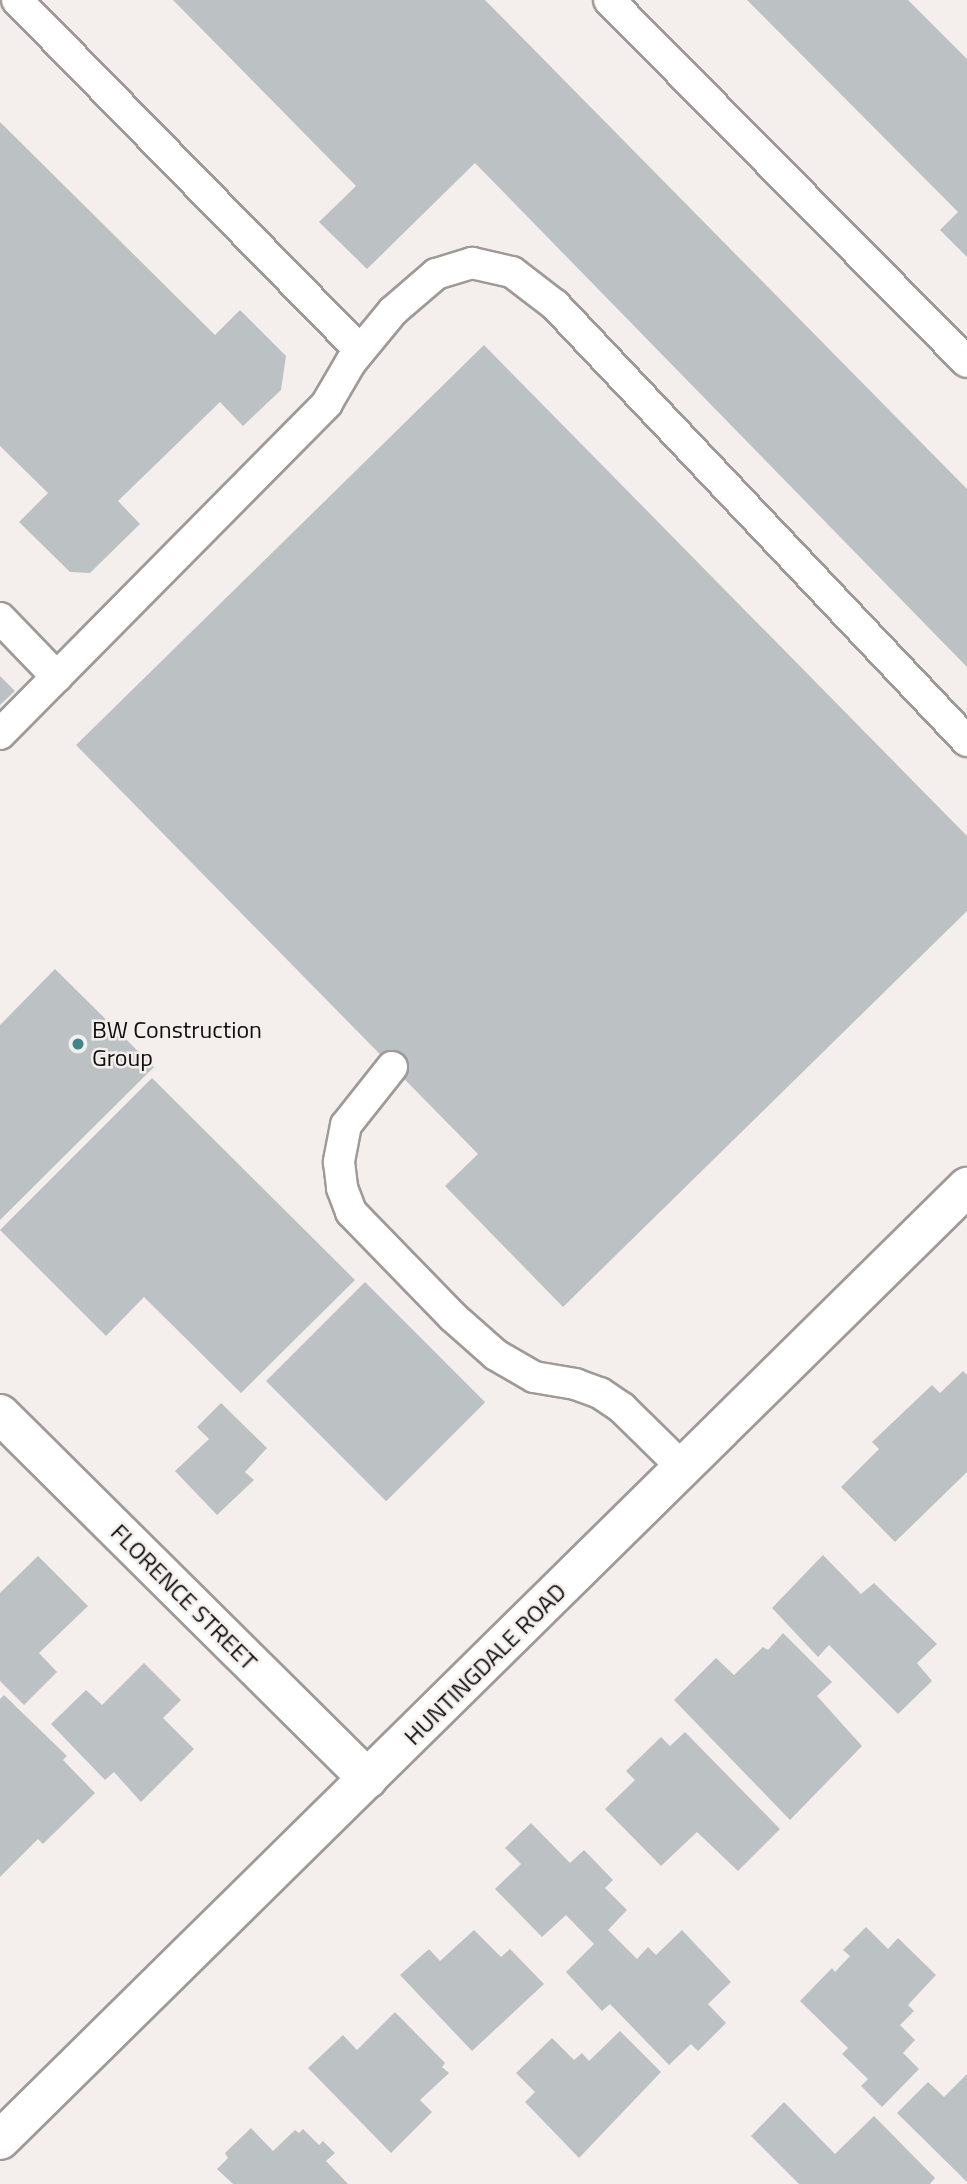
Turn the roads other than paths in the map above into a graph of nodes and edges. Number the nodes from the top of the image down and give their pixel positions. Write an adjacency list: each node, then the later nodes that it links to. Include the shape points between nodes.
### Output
1 (17, 0): 3 (lane)
2 (609, 0): 4 (lane)
3 (360, 350): 6 (lane, via 327,403); 8 (lane, via 393,311 436,274 472,263 502,268 529,282 589,338)
4 (967, 362)
5 (0, 618): 6 (lane)
6 (57, 677): 7 (lane)
7 (0, 734)
8 (967, 741)
9 (392, 1067): 12 (lane, via 346,1125 339,1162 351,1212 496,1355 534,1377 600,1393 622,1408)
10 (967, 1187): 12 (main road, HUNTINGDALE ROAD)
11 (0, 1414): 13 (main road, FLORENCE STREET)
12 (683, 1468): 13 (main road, HUNTINGDALE ROAD)
13 (369, 1779): 14 (main road, HUNTINGDALE ROAD)
14 (0, 2140)

